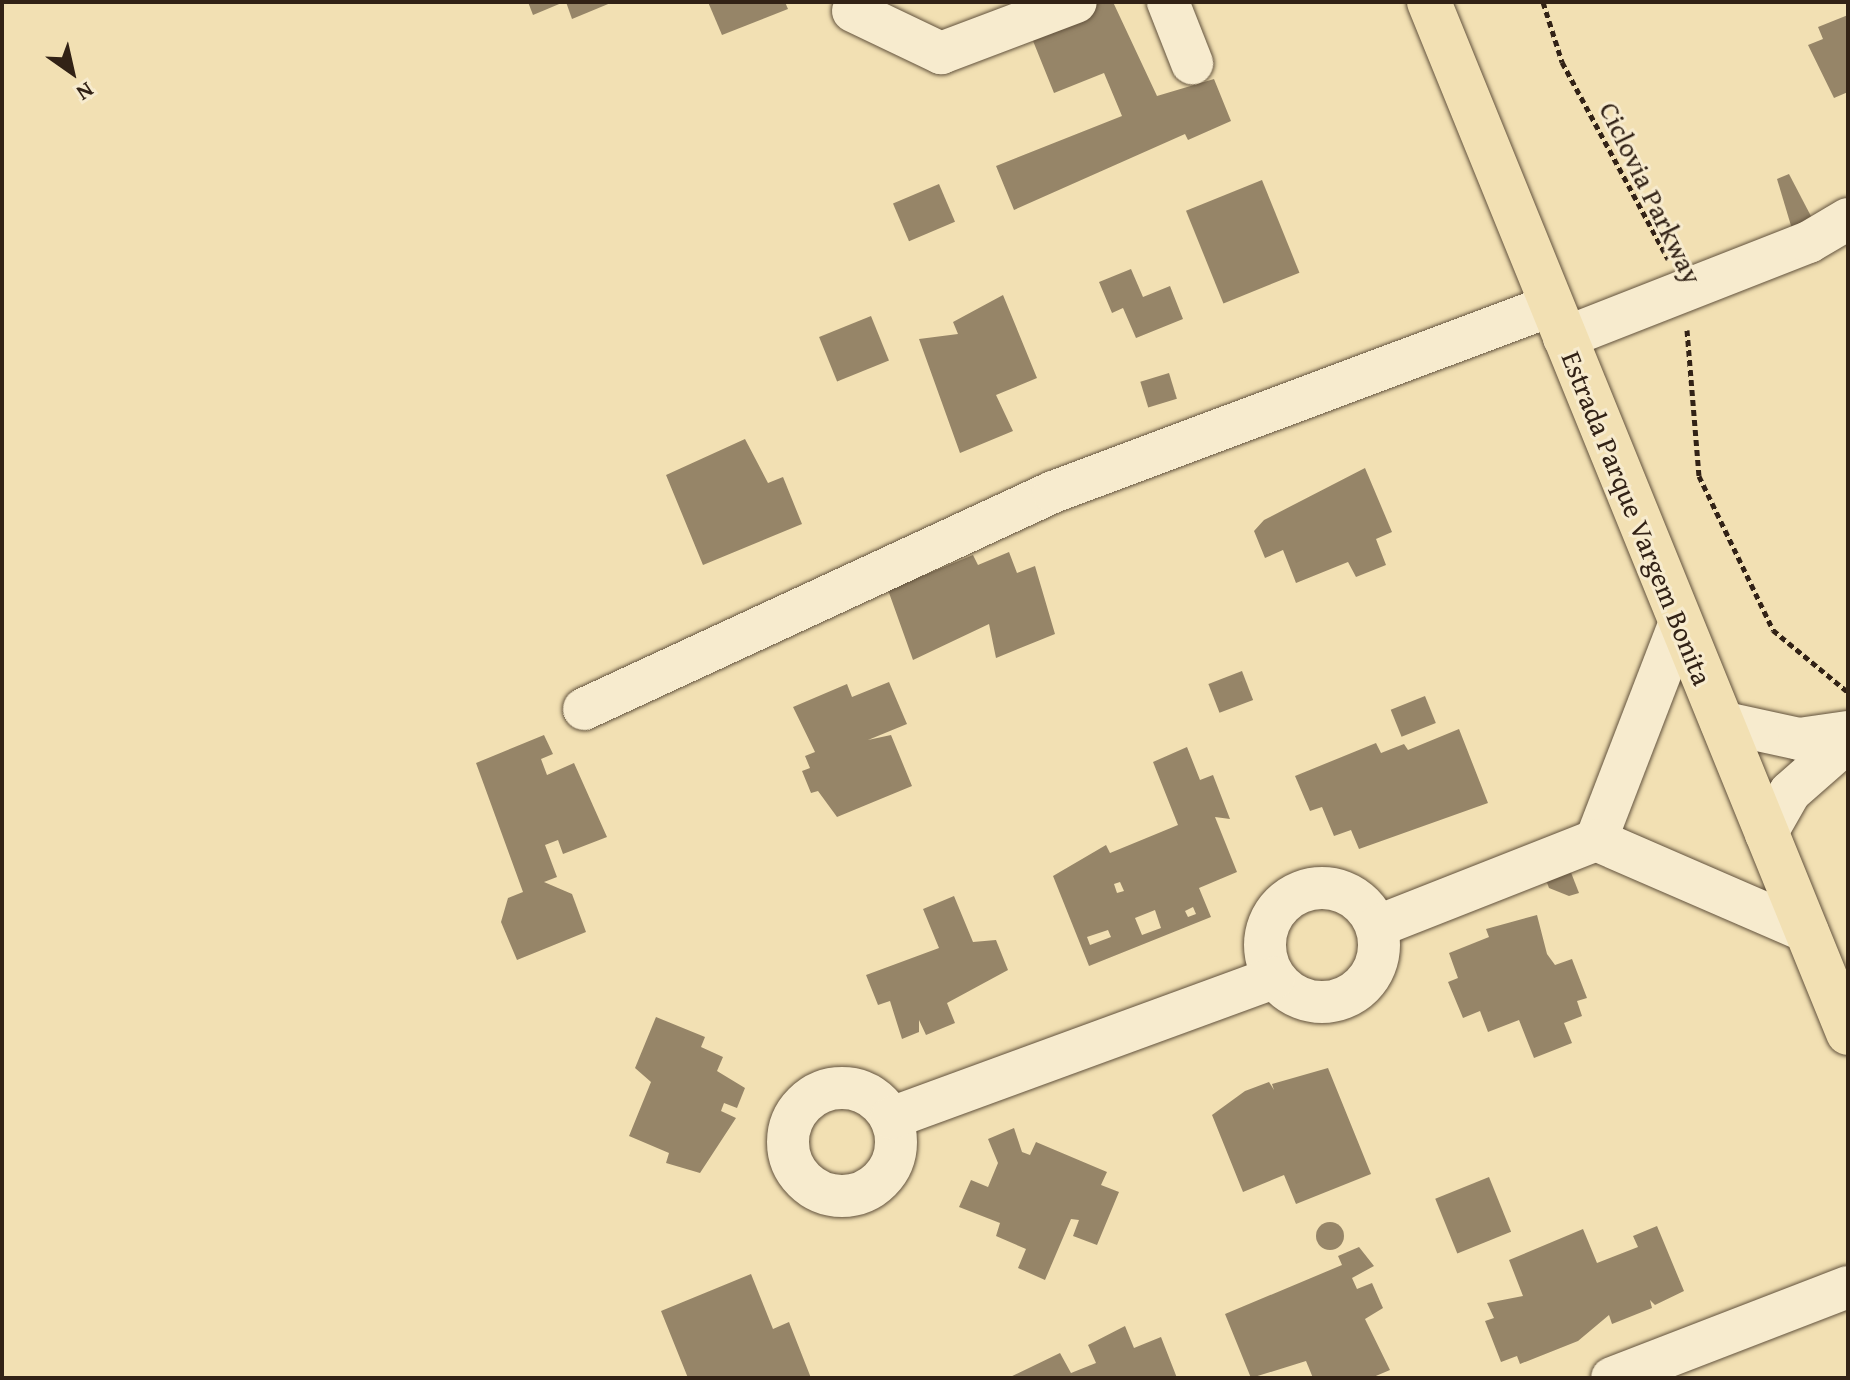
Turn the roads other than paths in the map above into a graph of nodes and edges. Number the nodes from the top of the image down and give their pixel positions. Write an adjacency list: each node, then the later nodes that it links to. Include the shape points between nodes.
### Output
1 (1076, 2): 4 (street, via 941,53)
2 (1168, 2): 5 (street)
3 (1429, 2): 7 (main road, Estrada Parque Vargem Bonita)
4 (853, 11)
5 (1192, 63)
6 (1848, 219): 7 (street, via 1680,291)
7 (1557, 322): 8 (main road, Estrada Parque Vargem Bonita); 9 (street, via 1053,492)
8 (1678, 628): 10 (main road, Estrada Parque Vargem Bonita); 14 (street)
9 (584, 709)
10 (1721, 722): 11 (street, via 1799,739); 13 (main road, Estrada Parque Vargem Bonita)
11 (1848, 732)
12 (1848, 741): 13 (street, via 1797,784)
13 (1766, 834): 16 (main road, Estrada Parque Vargem Bonita)
14 (1596, 840): 15 (street); 16 (street)
15 (1378, 926): 17 (street, via 1373,968 1362,987 1333,1002 1299,999); 17 (street, via 1359,898 1328,886 1295,892 1271,915 1266,937)
16 (1808, 932): 18 (main road, Estrada Parque Vargem Bonita)
17 (1274, 978): 19 (street)
18 (1848, 1033)
19 (891, 1118)
20 (1848, 1287): 21 (street)
21 (1612, 1378)

